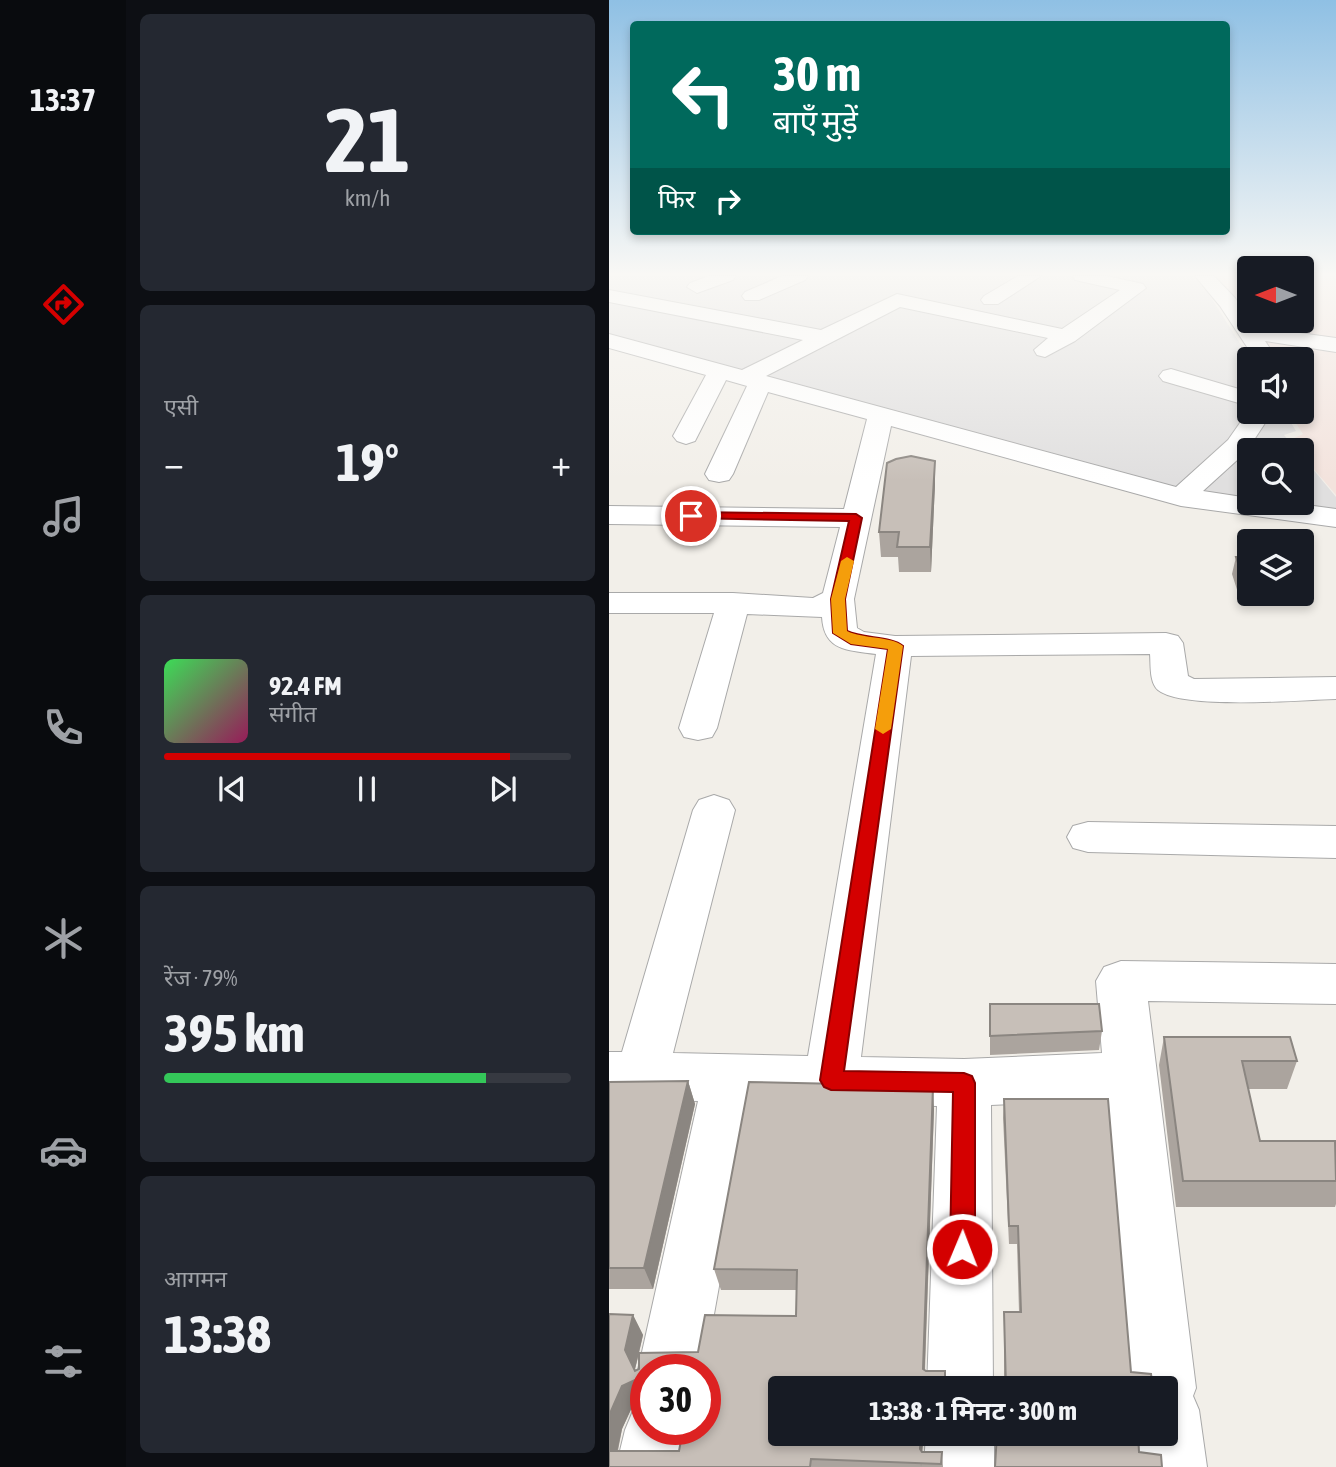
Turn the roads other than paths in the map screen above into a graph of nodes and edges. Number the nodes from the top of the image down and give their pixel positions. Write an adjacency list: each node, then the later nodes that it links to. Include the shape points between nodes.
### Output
1 (622, 344): 5 (street)
2 (815, 344): 7 (street)
3 (1053, 344): 4 (street)
4 (1037, 356)
5 (720, 370): 7 (street); 11 (street)
6 (1171, 376): 8 (street)
7 (754, 379): 9 (street); 12 (street)
8 (1237, 395)
9 (881, 414): 13 (street); 15 (street)
10 (1252, 424): 13 (street, via 1237,446)
11 (686, 436)
12 (719, 474)
13 (1181, 497): 16 (street)
14 (609, 515): 15 (street)
15 (856, 518): 17 (street)
16 (1336, 519)
17 (838, 599): 19 (street, via 817,608); 20 (street, via 840,633 856,641)
18 (609, 603): 19 (street)
19 (733, 603): 22 (street)
20 (895, 646): 21 (street, via 1166,643 1171,682 1188,690); 30 (street)
21 (1336, 688)
22 (698, 729)
23 (714, 810): 27 (street)
24 (1088, 837): 25 (street)
25 (1336, 842)
26 (1336, 984): 28 (street, via 1121,981)
27 (625, 1075): 29 (street)
28 (1130, 1075): 31 (street); 34 (street)
29 (730, 1078): 30 (street); 32 (street)
30 (831, 1080): 31 (street)
31 (964, 1083): 33 (street)
32 (674, 1354)
33 (960, 1376)
34 (1162, 1376)
35 (656, 1445): 38 (street)
36 (960, 1446): 39 (street)
37 (1169, 1446): 40 (street)
38 (651, 1467)
39 (959, 1467)
40 (1172, 1467)

